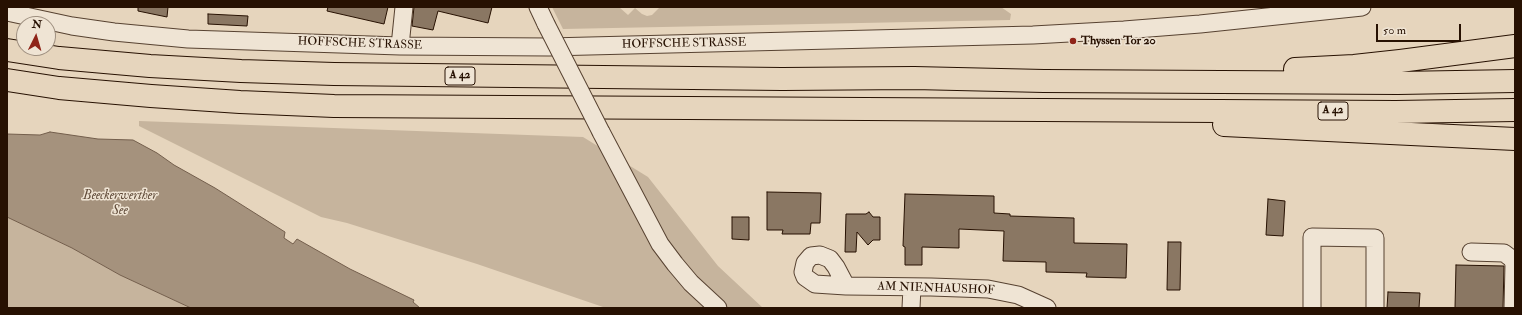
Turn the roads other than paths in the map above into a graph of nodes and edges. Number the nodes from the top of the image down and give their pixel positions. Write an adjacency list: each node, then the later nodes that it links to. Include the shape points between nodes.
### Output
1 (538, 7): 17 (street, bridge, via 660,244 691,283)
2 (1362, 7): 5 (street, HOFFSCHE STRASSE, via 1192,25 1034,35 549,47)
3 (404, 8): 5 (street)
4 (7, 12): 5 (street, HOFFSCHE STRASSE, via 114,32 188,38)
5 (400, 46)
6 (1515, 46): 10 (highway, via 1354,66 1301,68)
7 (7, 50): 10 (highway, A 42, via 59,58 150,66 319,74)
8 (7, 80): 12 (highway, A 42, via 59,88 151,96 334,106)
9 (1515, 81): 10 (highway, A 42)
10 (1211, 82)
11 (1515, 110): 12 (highway, A 42)
12 (1177, 111): 13 (highway, via 1228,126)
13 (1515, 139)
14 (1471, 252): 22 (street, via 1504,253 1512,259)
15 (846, 286): 16 (street, AM NIENHAUSHOF)
16 (912, 287): 18 (street); 19 (street, AM NIENHAUSHOF, via 988,289 1018,295)
17 (718, 308)
18 (911, 308)
19 (1047, 308)
20 (1312, 308): 21 (street, via 1312,237 1375,238)
21 (1375, 308)
22 (1513, 308)

